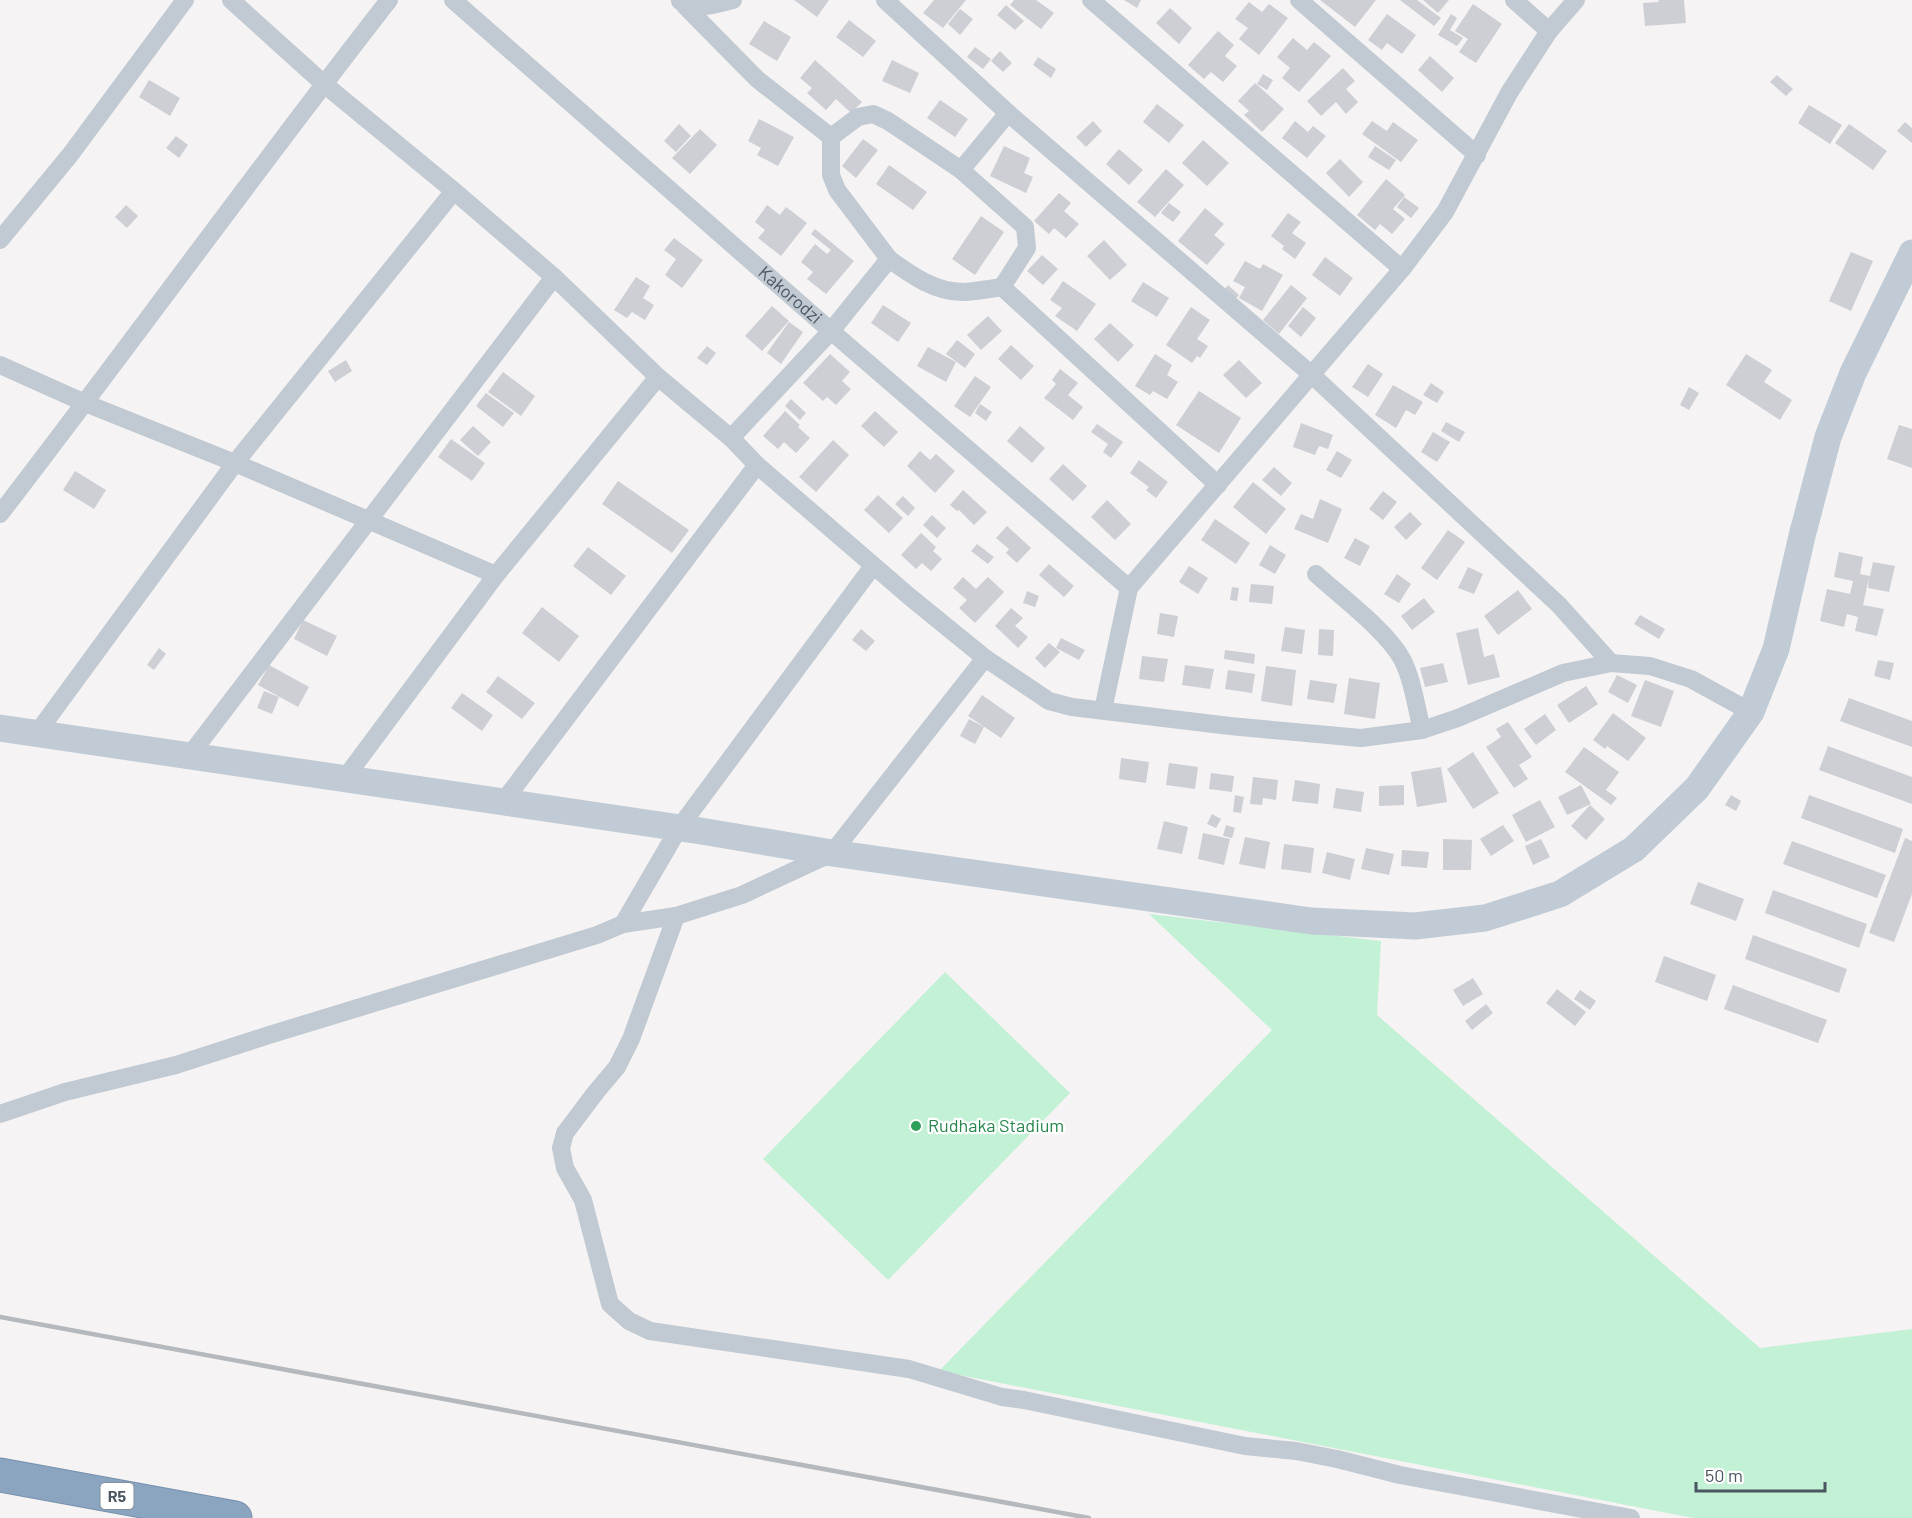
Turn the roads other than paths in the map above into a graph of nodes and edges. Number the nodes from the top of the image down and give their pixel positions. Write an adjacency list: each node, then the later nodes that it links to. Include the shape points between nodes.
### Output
1 (185, 0): 19 (street, via 70,155)
2 (231, 0): 13 (street)
3 (389, 0): 13 (street)
4 (453, 0): 25 (street, Kakorodzi)
5 (733, 0): 11 (street, via 710,6)
6 (885, 0): 14 (street)
7 (1091, 0): 22 (street)
8 (1299, 0): 16 (street)
9 (1514, 0): 12 (street)
10 (1576, 0): 12 (street)
11 (682, 3): 15 (street, via 757,79)
12 (1549, 31): 16 (street, via 1509,93)
13 (324, 84): 18 (street); 29 (street)
14 (1008, 113): 17 (street); 27 (street)
15 (831, 137): 17 (street, via 858,117 873,114); 21 (street, via 831,175 837,190)
16 (1477, 155): 22 (street, via 1445,212)
17 (961, 170): 24 (street, via 1025,227 1027,248)
18 (454, 191): 23 (street); 31 (street)
19 (0, 240)
20 (1912, 253): 43 (street, via 1853,372 1828,437 1776,649)
21 (889, 259): 24 (street, via 918,280 940,288 962,292); 25 (street)
22 (1401, 269): 27 (street)
23 (554, 277): 28 (street); 35 (street)
24 (1002, 287): 33 (street)
25 (831, 331): 30 (street); 39 (street, Kakorodzi)
26 (0, 365): 29 (street)
27 (1312, 375): 33 (street); 41 (street, via 1559,605)
28 (658, 377): 30 (street); 38 (street)
29 (85, 403): 31 (street); 34 (street)
30 (731, 438): 32 (street)
31 (235, 463): 35 (street); 46 (street)
32 (757, 465): 36 (street); 49 (street)
33 (1218, 485): 39 (street)
34 (0, 514)
35 (370, 520): 38 (street); 47 (street)
36 (873, 566): 40 (street); 50 (street)
37 (1316, 574): 45 (street, via 1389,640 1398,653)
38 (496, 575): 48 (street)
39 (1129, 588): 42 (street)
40 (985, 658): 42 (street, via 1049,701); 51 (street)
41 (1611, 663): 43 (street, via 1650,666 1691,679); 45 (street, via 1563,673)
42 (1103, 710): 45 (street, via 1361,738)
43 (1751, 712): 51 (street, via 1697,788 1634,849 1560,894 1485,918 1415,926 1311,921)
44 (0, 728): 46 (street)
45 (1422, 730)
46 (37, 733): 47 (street)
47 (190, 755): 48 (street)
48 (345, 778): 49 (street)
49 (503, 802): 50 (street)
50 (679, 828): 51 (street); 53 (street)
51 (832, 854): 52 (street, via 742,895)
52 (676, 916): 53 (street); 57 (street, via 617,1068 565,1133 561,1148 565,1168 583,1200 610,1304 629,1321 650,1331 909,1369 1002,1397 1245,1446 1296,1450 1400,1475)
53 (623, 924): 54 (street, via 176,1065 65,1092)
54 (0, 1114)
55 (0, 1475): 56 (highway, R5)
56 (235, 1518)
57 (1631, 1518)

